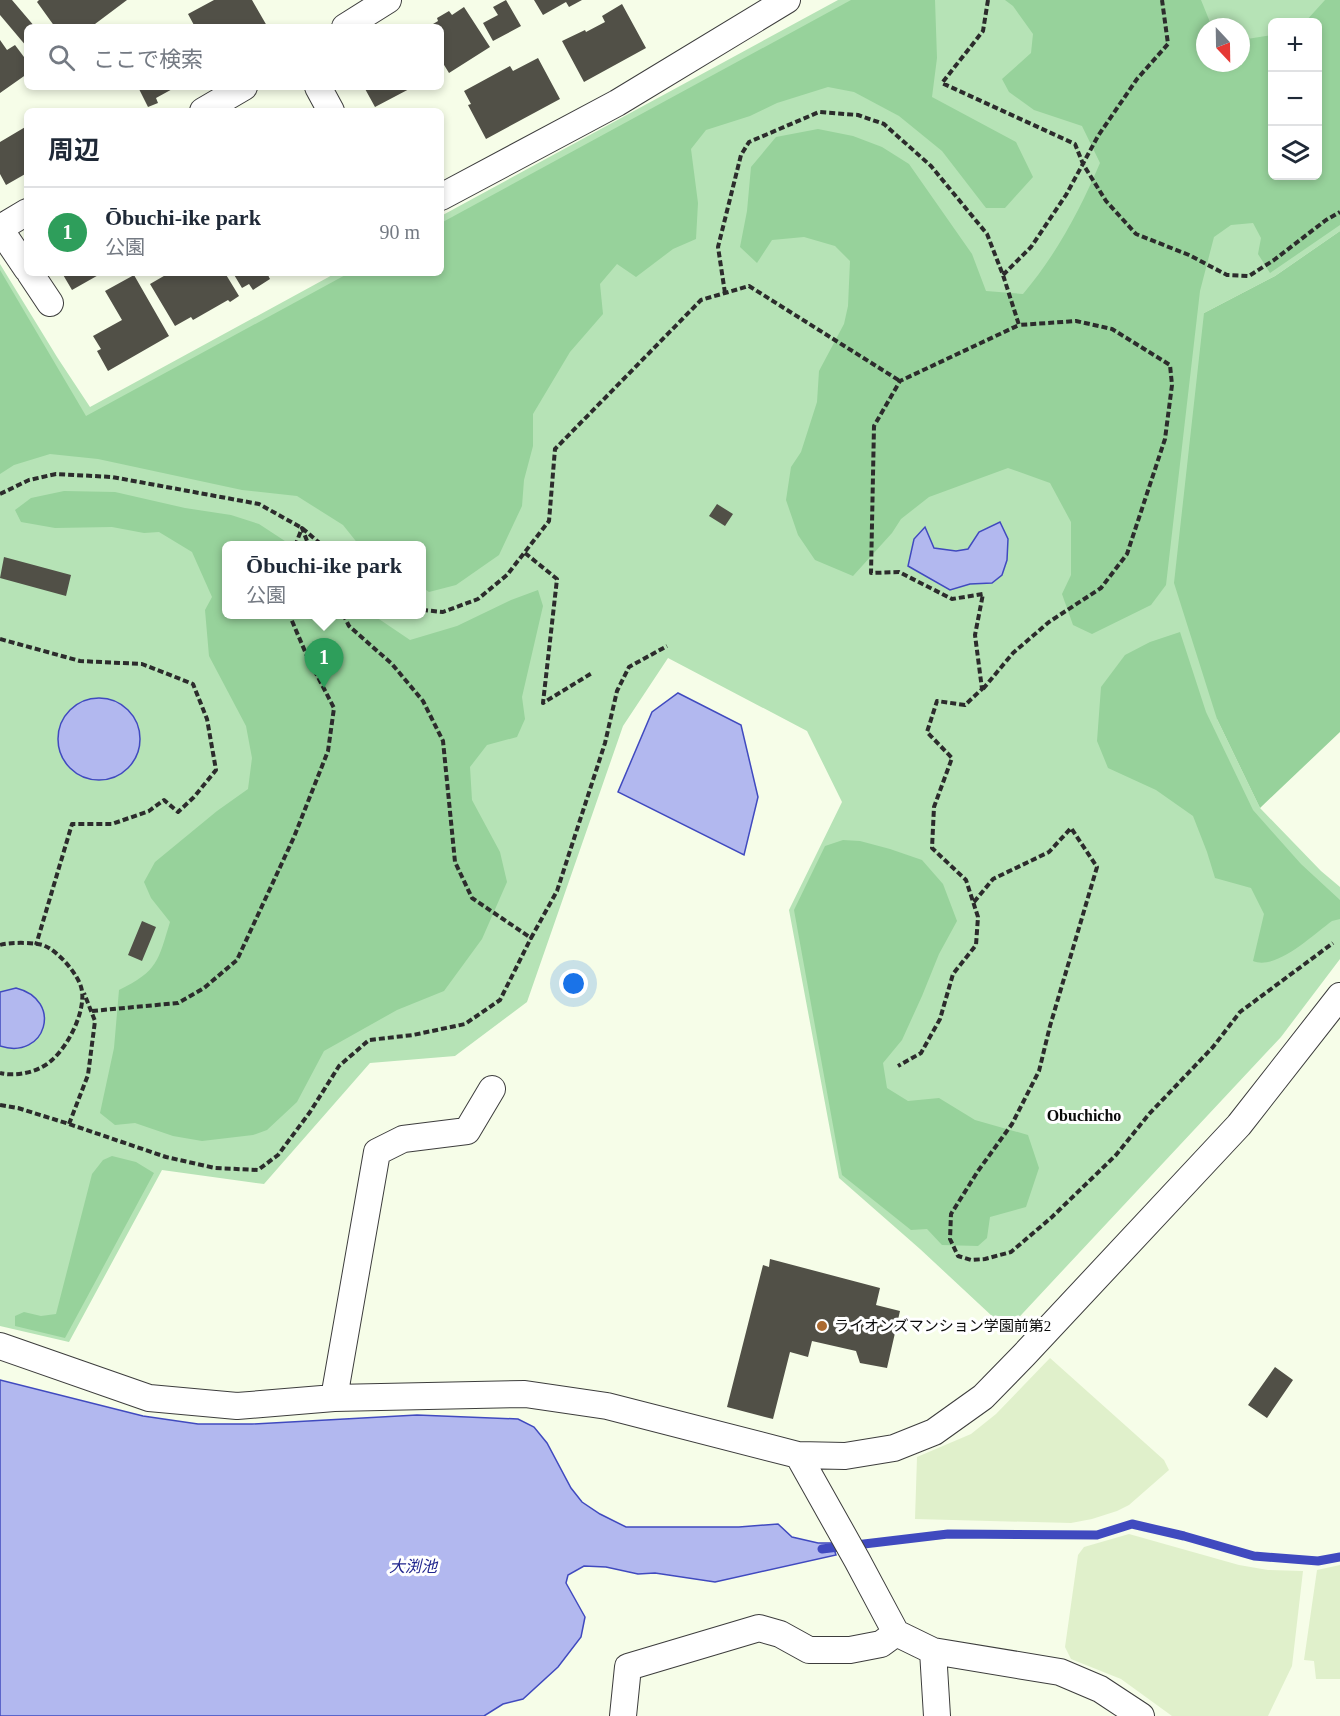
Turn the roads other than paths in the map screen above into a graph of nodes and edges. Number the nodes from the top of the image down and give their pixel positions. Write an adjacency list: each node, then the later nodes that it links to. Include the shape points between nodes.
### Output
1 (388, 0): 3 (street)
2 (787, 0): 8 (street, via 617,103)
3 (350, 24)
4 (239, 90): 6 (street)
5 (320, 90): 7 (street)
6 (208, 108)
7 (329, 108)
8 (444, 195)
9 (24, 214): 10 (street)
10 (0, 229): 11 (street)
11 (24, 265)
12 (32, 276): 13 (street)
13 (50, 303)
14 (1340, 996): 18 (street, via 1239,1125 983,1397 934,1432 894,1448 845,1456)
15 (492, 1089): 17 (street, via 466,1131 403,1138 377,1152)
16 (0, 1346): 17 (street, via 149,1398 237,1406)
17 (334, 1398): 18 (street, via 525,1394 607,1406)
18 (798, 1455): 19 (street)
19 (896, 1633): 20 (street); 21 (street, via 881,1644 809,1650 759,1628 650,1659 628,1667)
20 (933, 1651): 22 (street); 23 (street, via 1060,1672 1100,1689)
21 (623, 1716)
22 (937, 1716)
23 (1141, 1716)

